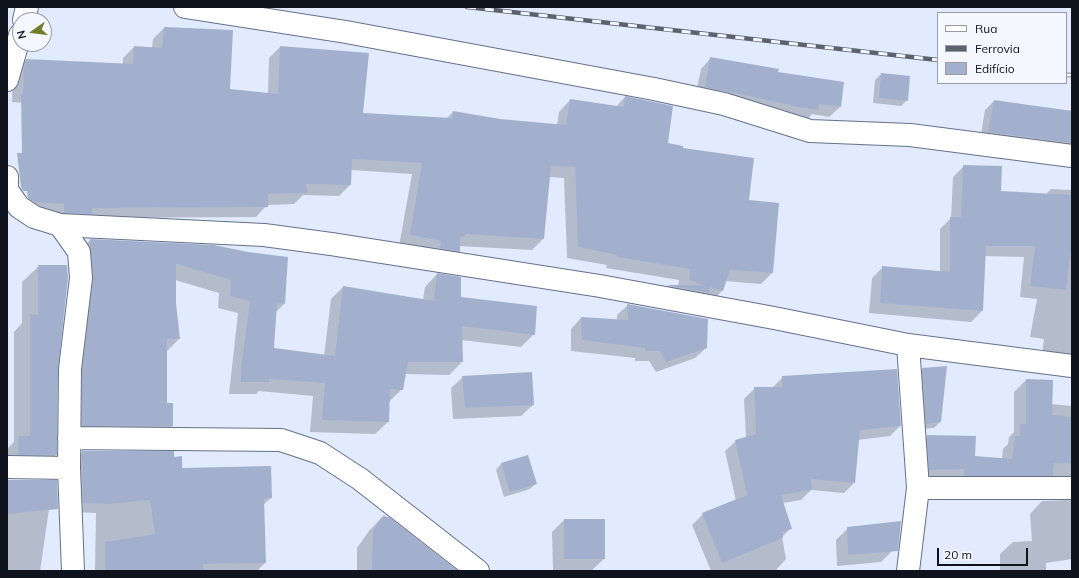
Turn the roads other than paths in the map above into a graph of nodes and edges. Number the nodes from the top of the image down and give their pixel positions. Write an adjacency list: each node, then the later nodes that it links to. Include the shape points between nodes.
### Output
1 (185, 7): 4 (street, via 346,32 641,86 724,104 810,131 910,135)
2 (15, 52): 3 (street)
3 (7, 80)
4 (1072, 156)
5 (7, 177): 6 (street)
6 (7, 190): 7 (street, via 19,208)
7 (60, 225): 8 (street, via 264,235 331,244 600,286); 10 (street, via 79,252 81,278 70,369)
8 (908, 346): 9 (street); 13 (street)
9 (1072, 366)
10 (69, 438): 12 (street); 16 (street, via 281,440 300,446 320,453 360,479)
11 (7, 467): 12 (street)
12 (69, 468): 15 (street)
13 (918, 488): 14 (street); 17 (street)
14 (1072, 488)
15 (73, 571)
16 (478, 571)
17 (908, 571)

